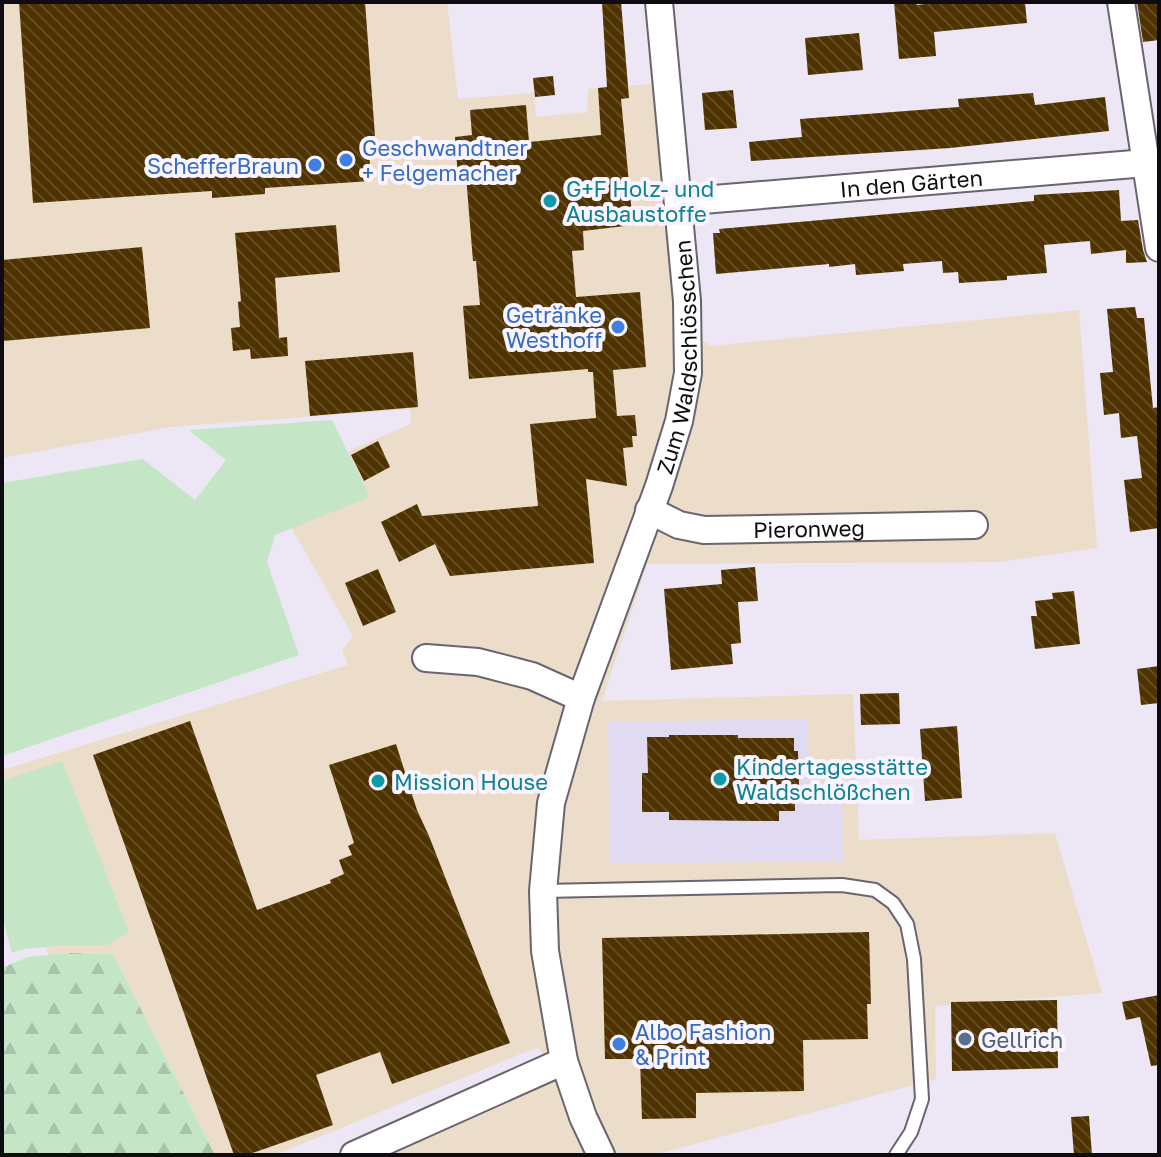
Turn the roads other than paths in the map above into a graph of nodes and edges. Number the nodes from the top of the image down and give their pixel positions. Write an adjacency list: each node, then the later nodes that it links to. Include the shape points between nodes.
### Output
1 (659, 2): 4 (street, Zum Waldschlösschen)
2 (1121, 2): 3 (street)
3 (1152, 165): 4 (street, In den Gärten); 5 (street)
4 (678, 202): 6 (street, Zum Waldschlösschen, via 688,373 679,421)
5 (1159, 248)
6 (649, 510): 7 (street, Pieronweg, via 704,530); 9 (street, Zum Waldschlösschen)
7 (974, 525)
8 (426, 658): 9 (street, via 478,662 532,676)
9 (581, 698): 10 (street, Zum Waldschlösschen, via 551,803)
10 (543, 891): 11 (street, Zum Waldschlösschen, via 545,951); 14 (lane, via 842,885 875,890 893,903 907,924 914,959 922,1099)
11 (564, 1061): 12 (street); 13 (street, Zum Waldschlösschen)
12 (354, 1155)
13 (601, 1155)
14 (896, 1155)

